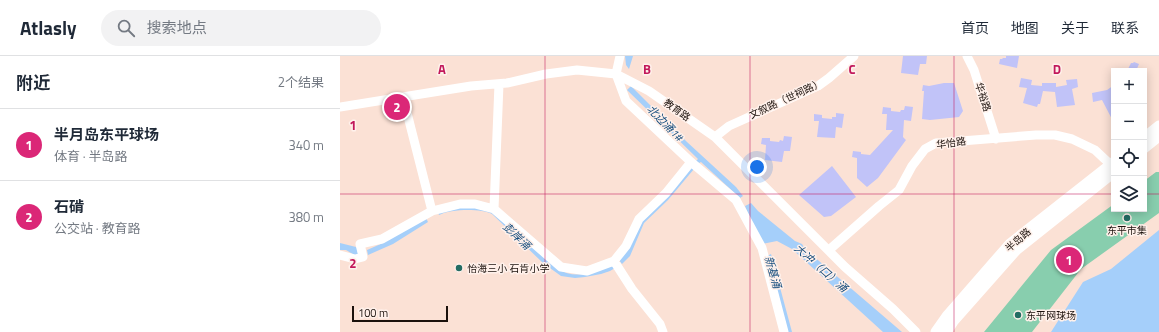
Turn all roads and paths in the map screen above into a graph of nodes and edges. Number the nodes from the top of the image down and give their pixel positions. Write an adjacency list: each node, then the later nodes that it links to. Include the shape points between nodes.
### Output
1 (620, 56): 4 (street)
2 (854, 56): 11 (street, 文叙路（世祠路）, via 818,86 729,126)
3 (967, 56): 12 (street, 华裕路)
4 (616, 74): 5 (street, 教育路, via 577,70); 11 (street, 教育路, via 649,91); 14 (street, via 626,101)
5 (499, 84): 6 (street, 教育路); 18 (street)
6 (404, 97): 7 (street, 教育路); 19 (street)
7 (340, 107)
8 (1159, 126): 9 (main road)
9 (1147, 136)
10 (1159, 136): 13 (main road)
11 (715, 137): 20 (street, 教育路)
12 (996, 139): 15 (street, 华怡路, via 1055,135 1072,139 1095,150); 20 (street, 华怡路, via 936,143 925,150 912,166 899,190)
13 (1147, 146)
14 (691, 162): 22 (street, via 666,193 639,219 626,246); 24 (street, via 736,200 762,248)
15 (1111, 164)
16 (1111, 168): 26 (main road, 半岛路, via 1010,244)
17 (1111, 168): 27 (main road, 半岛路, via 1016,250)
18 (494, 209): 19 (street, via 460,204); 22 (street, via 561,268 587,270)
19 (432, 211): 21 (street, via 382,239 360,244 364,257 355,259)
20 (829, 250): 25 (street, 教育路)
21 (340, 255)
22 (614, 261): 23 (street, via 660,324)
23 (663, 332)
24 (784, 332)
25 (916, 332)
26 (936, 332)
27 (946, 332)

